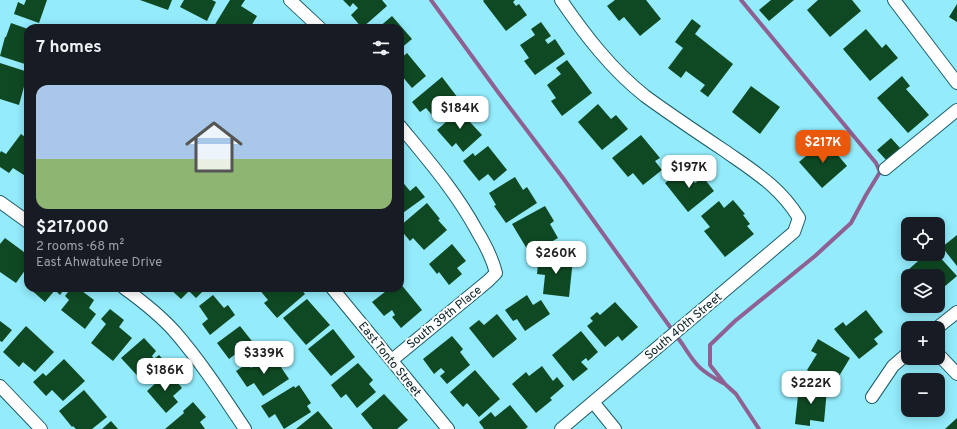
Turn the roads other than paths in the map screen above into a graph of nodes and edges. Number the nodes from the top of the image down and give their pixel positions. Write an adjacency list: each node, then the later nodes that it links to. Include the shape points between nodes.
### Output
1 (290, 0): 4 (street)
2 (561, 0): 21 (street, South 40th Street, via 592,43 626,80 761,176 789,202 799,218 794,232)
3 (898, 1): 5 (street)
4 (316, 24)
5 (957, 83)
6 (957, 110): 8 (street)
7 (404, 131): 16 (street, South 39th Place, via 451,188 466,211 493,260 496,273)
8 (885, 169)
9 (0, 202): 10 (street)
10 (24, 219)
11 (129, 292): 23 (street, via 175,332)
12 (335, 292): 16 (street, East Tonto Street)
13 (957, 312): 14 (street)
14 (945, 322)
15 (901, 359): 20 (street, via 893,366)
16 (392, 360): 24 (street, East Tonto Street)
17 (945, 361): 18 (street)
18 (957, 374)
19 (0, 386): 22 (street)
20 (872, 397)
21 (593, 402): 25 (street, South 40th Street); 26 (street)
22 (42, 429)
23 (246, 429)
24 (448, 429)
25 (561, 429)
26 (615, 429)

